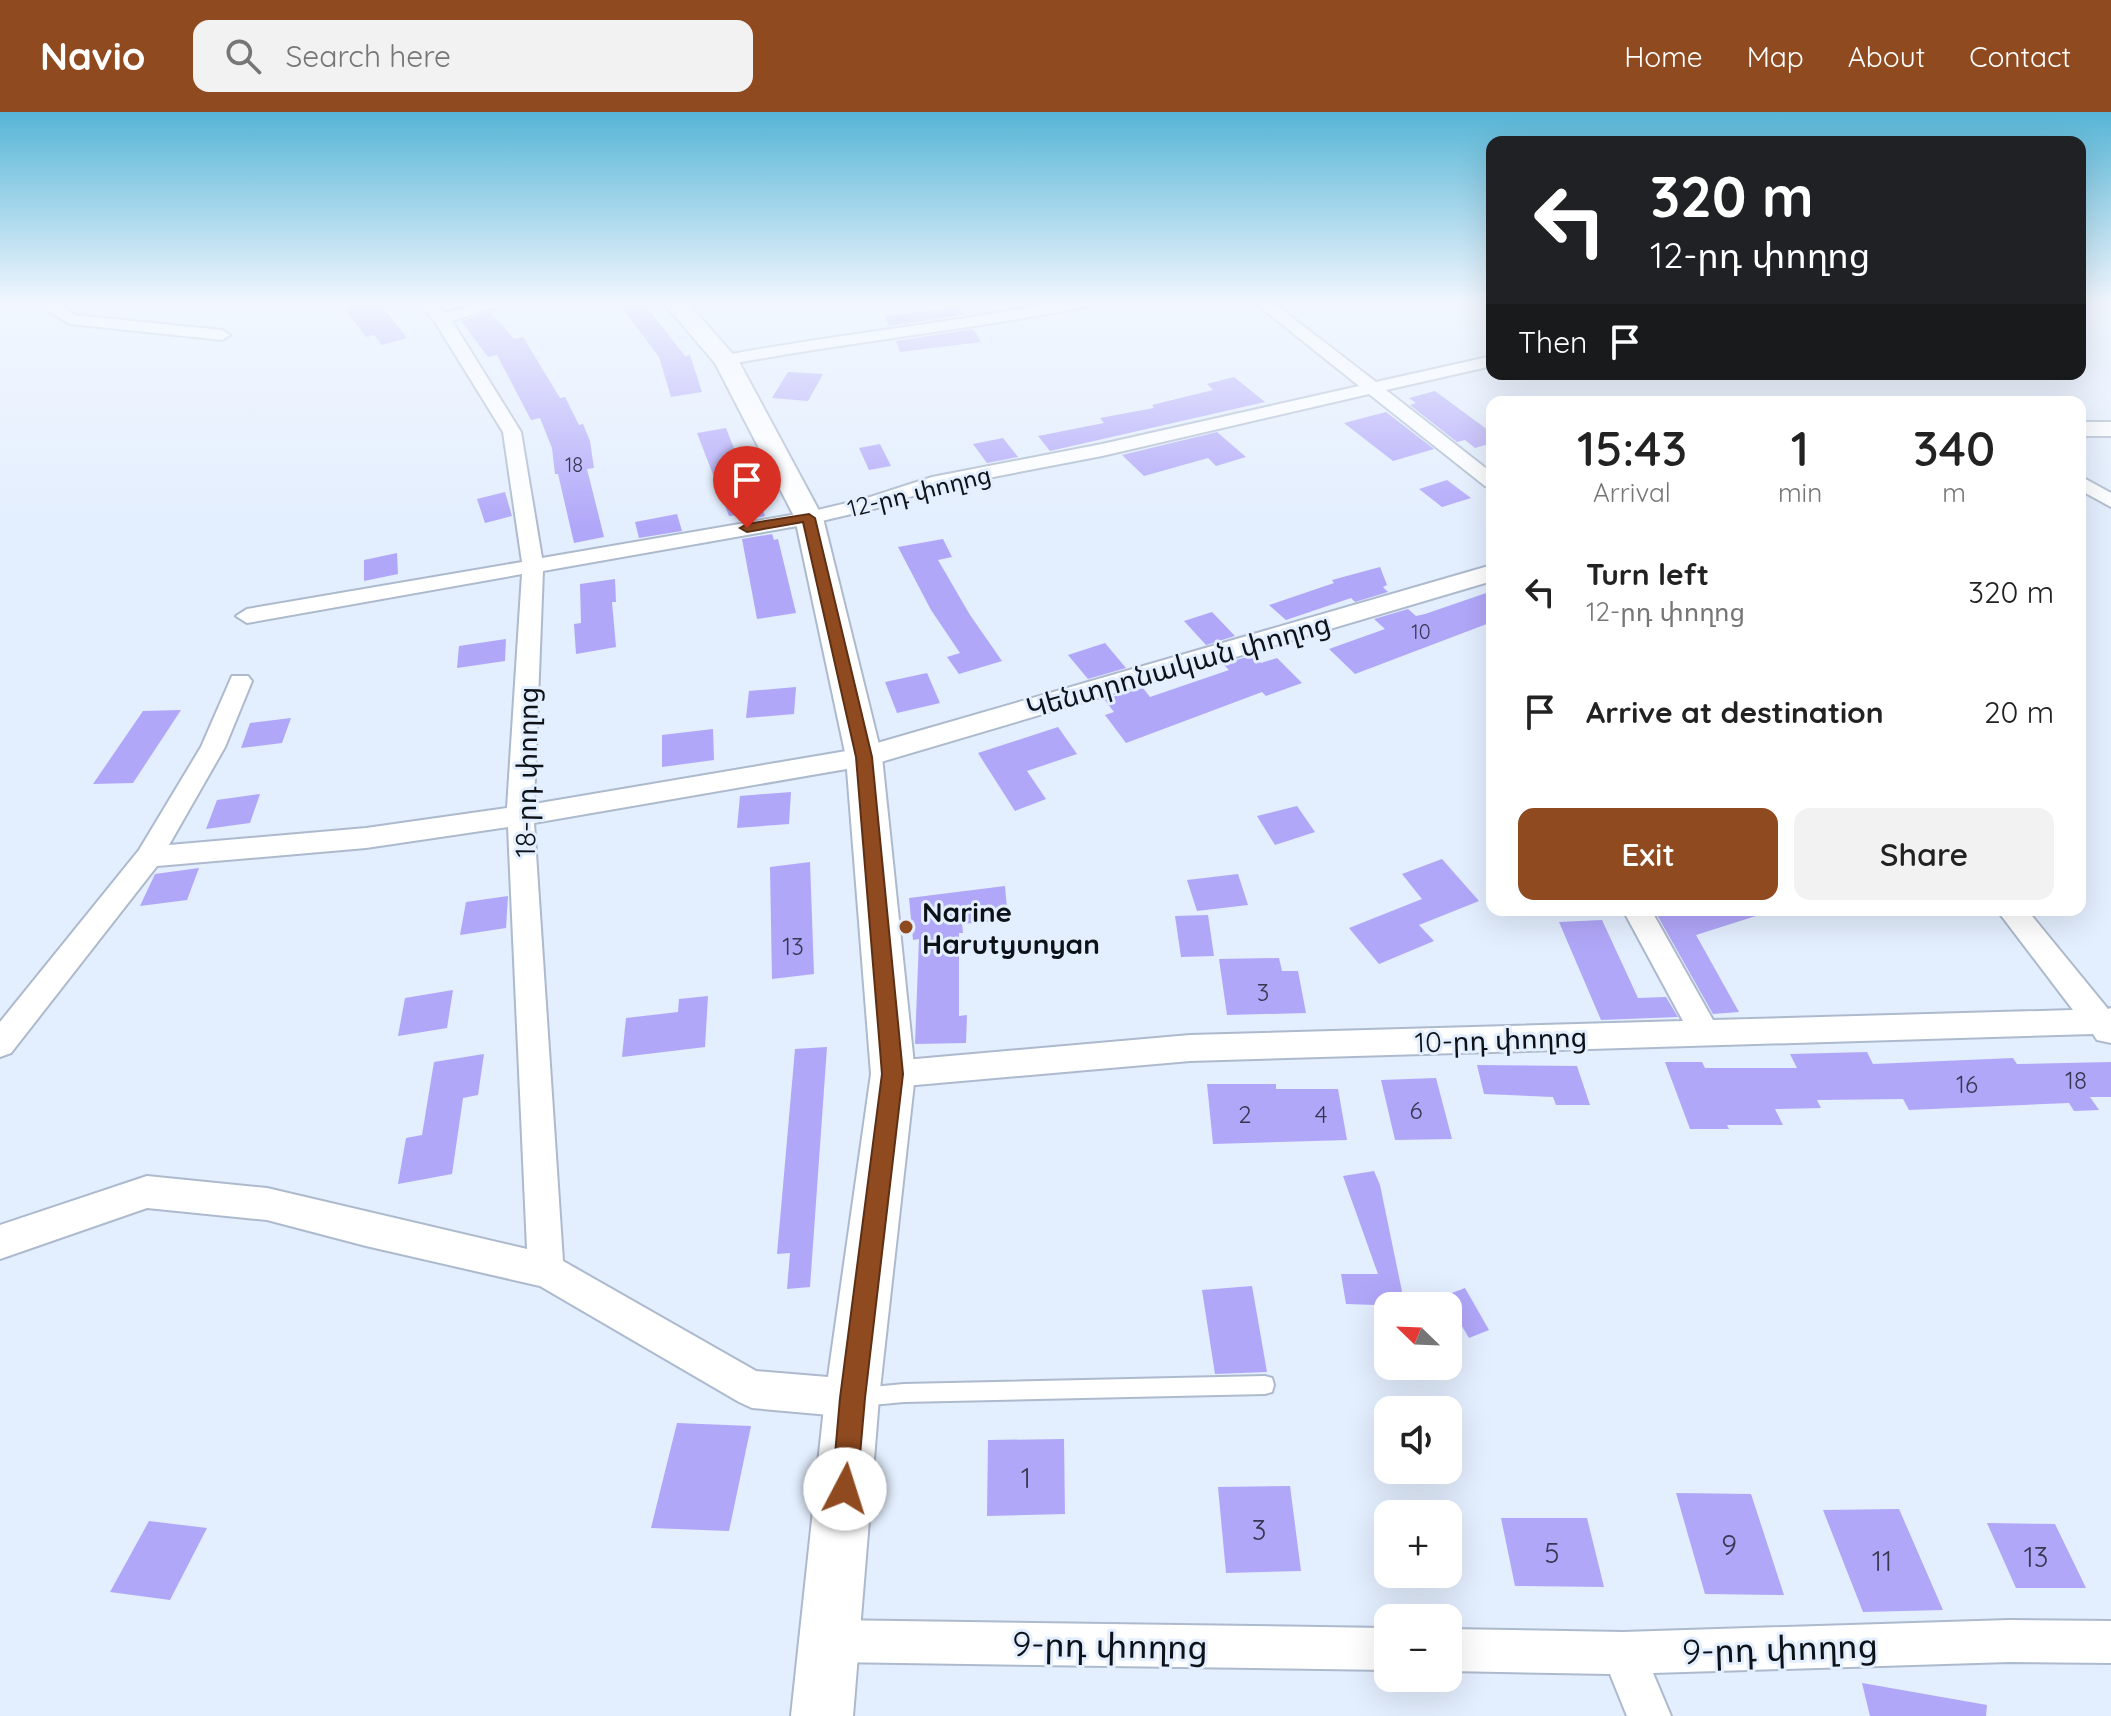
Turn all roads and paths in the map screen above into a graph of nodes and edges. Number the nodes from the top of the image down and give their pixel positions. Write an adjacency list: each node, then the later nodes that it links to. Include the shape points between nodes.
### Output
1 (476, 376): 12 (street, 18-րդ փողոց, via 512,432)
2 (734, 376): 11 (main road)
3 (1356, 376): 5 (street)
4 (1429, 376): 5 (street, 12-րդ փողոց)
5 (1373, 389): 8 (street); 11 (street, 12-րդ փողոց, via 932,483)
6 (2086, 429): 7 (street)
7 (2111, 429)
8 (1486, 477)
9 (2086, 486): 10 (street)
10 (2111, 501)
11 (809, 518): 12 (street, 12-րդ փողոց); 16 (main road)
12 (533, 568): 14 (street, 12-րդ փողոց); 17 (street, 18-րդ փողոց)
13 (1486, 575): 16 (street, Կենտրոնական փողոց)
14 (247, 616)
15 (240, 681): 18 (street, via 213,747)
16 (864, 757): 17 (street); 24 (main road)
17 (520, 816): 18 (street, via 366,838); 26 (street, 18-րդ փողոց)
18 (149, 857): 23 (street)
19 (1640, 916): 22 (street)
20 (2016, 916): 21 (street)
21 (2108, 1026): 22 (street, 10-րդ փողոց)
22 (1705, 1033): 24 (street, 10-րդ փողոց, via 1190,1048)
23 (0, 1044)
24 (893, 1074): 28 (main road)
25 (0, 1242): 26 (street, via 147,1192 267,1204)
26 (546, 1270): 28 (street, via 752,1389)
27 (1265, 1385): 28 (lane)
28 (852, 1398): 29 (main road)
29 (831, 1641): 31 (street, 9-րդ փողոց); 34 (main road)
30 (2111, 1642): 33 (street, 9-րդ փողոց)
31 (1374, 1649)
32 (1462, 1650): 33 (street, 9-րդ փողոց)
33 (1623, 1653): 35 (street)
34 (822, 1716)
35 (1649, 1716)

